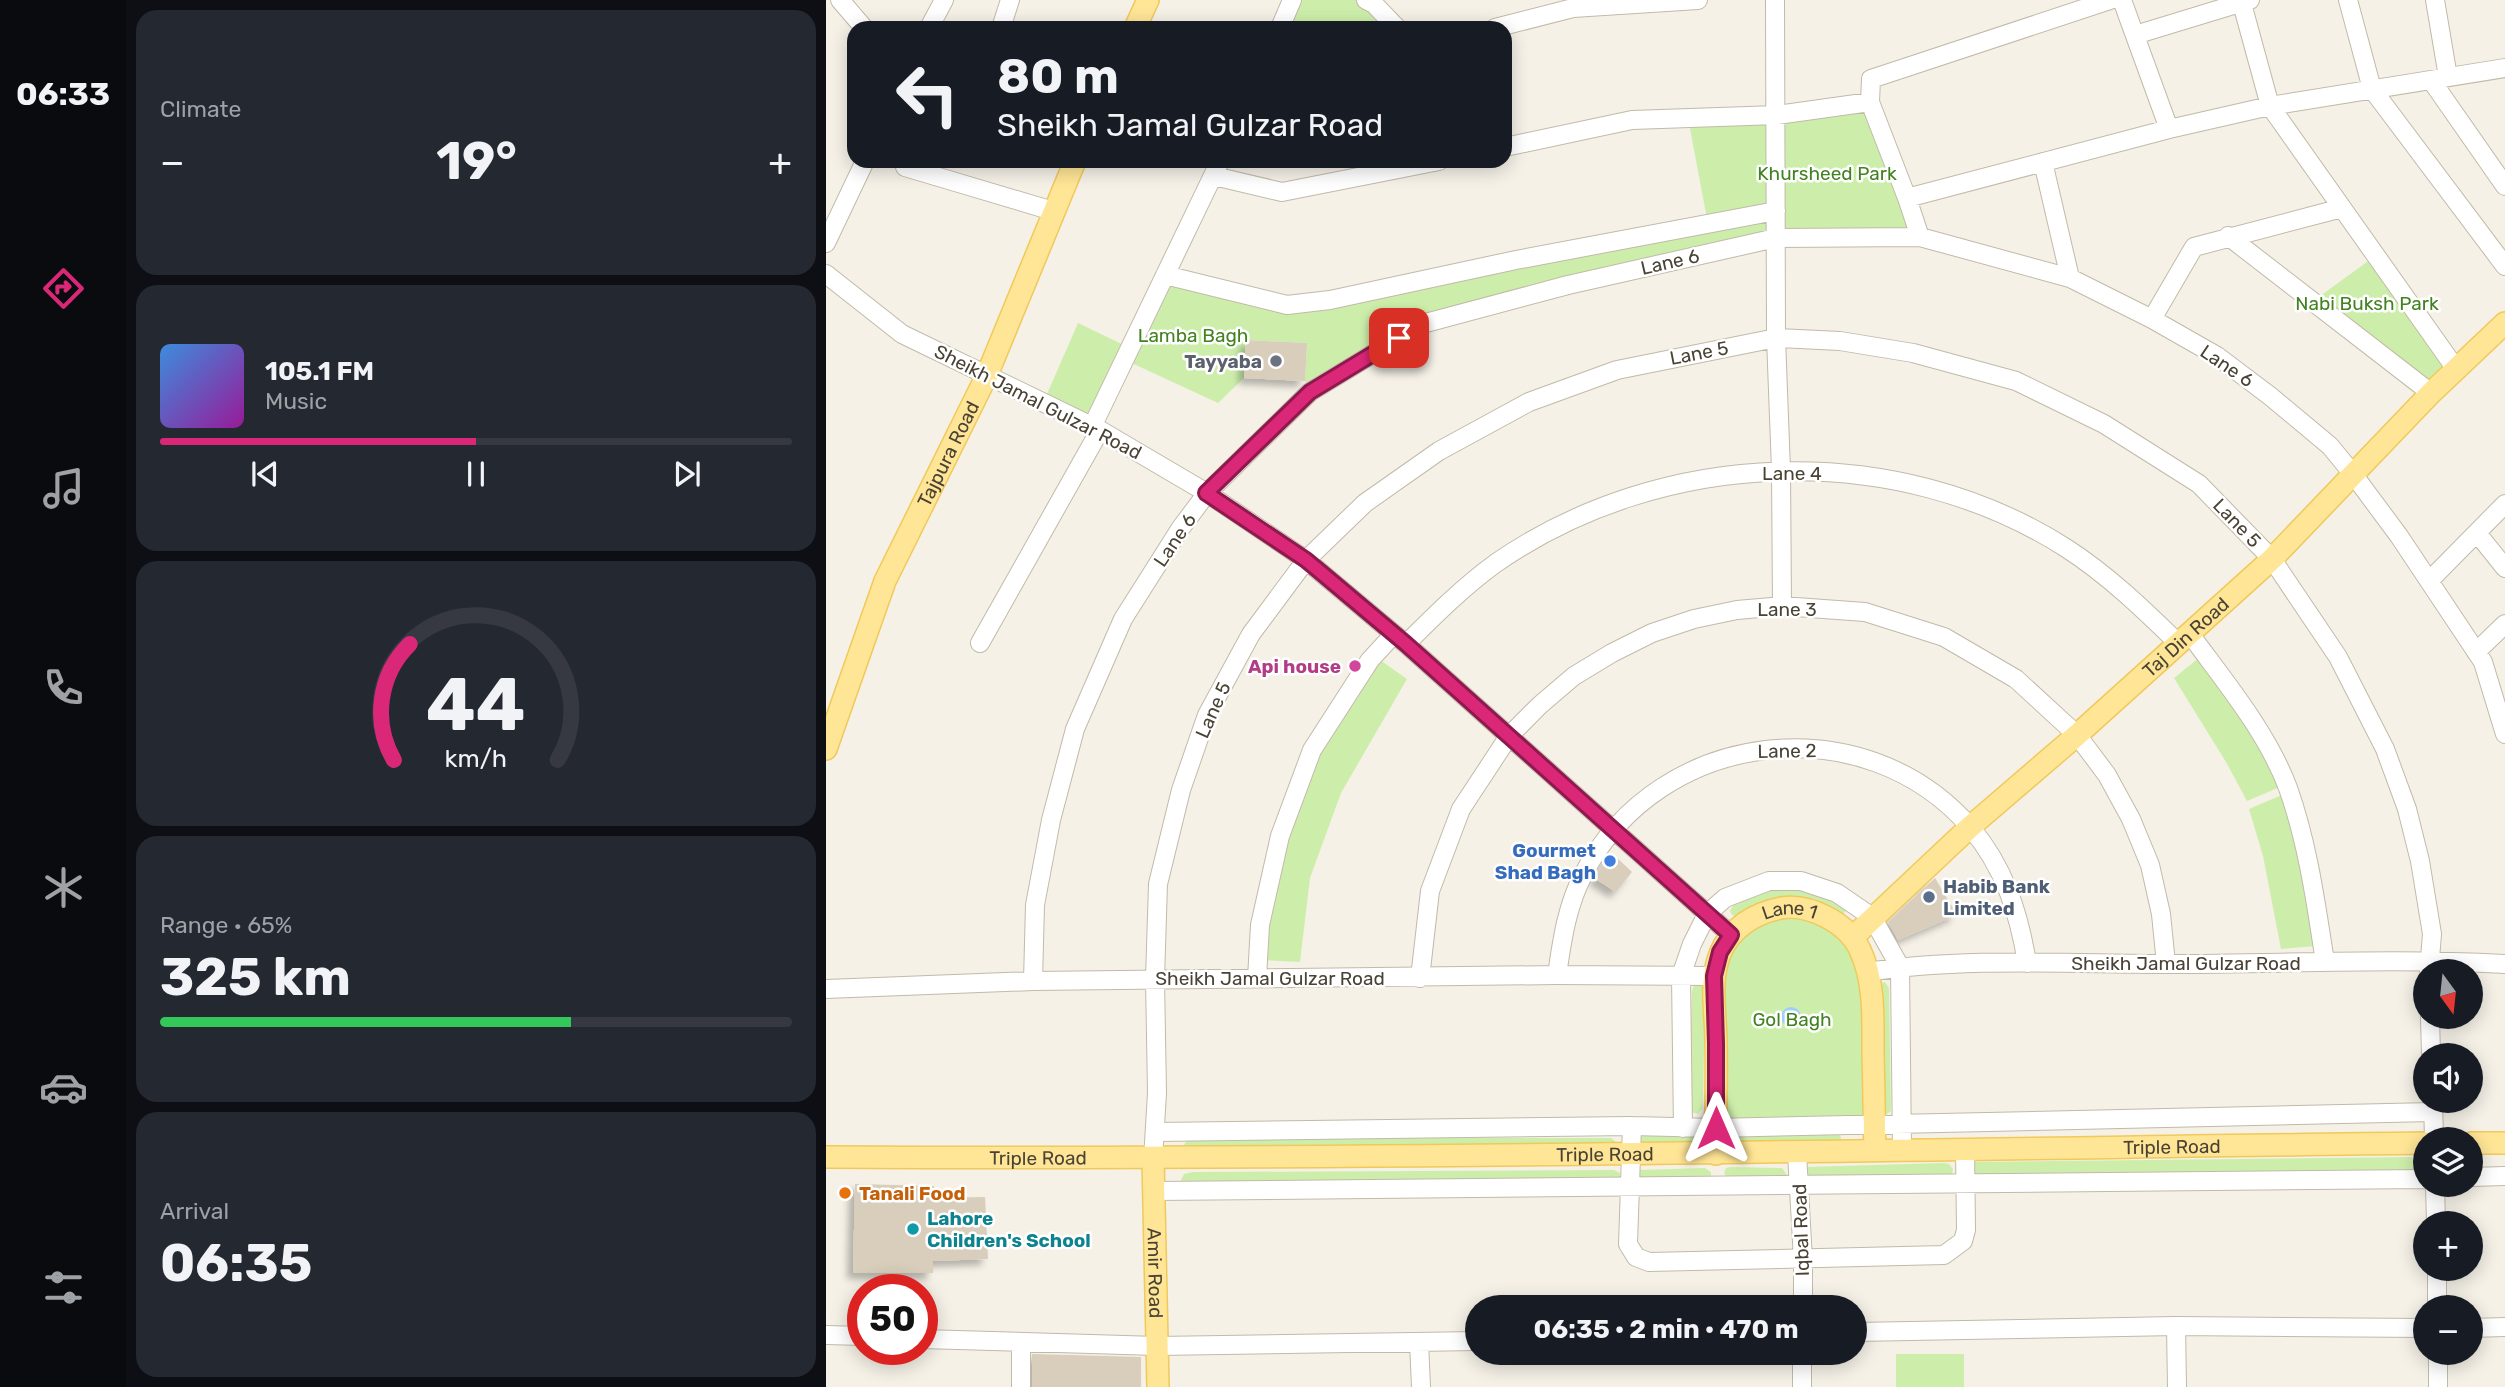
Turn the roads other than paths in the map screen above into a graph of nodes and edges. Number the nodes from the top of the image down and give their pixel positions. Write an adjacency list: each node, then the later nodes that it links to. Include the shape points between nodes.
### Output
1 (840, 0): 16 (street)
2 (944, 0): 17 (street)
3 (1010, 0): 18 (street)
4 (1148, 0): 19 (main road)
5 (1292, 0): 20 (street)
6 (1366, 0): 21 (street)
7 (1698, 0): 13 (street)
8 (1775, 0): 29 (street)
9 (2110, 0): 27 (street, via 1871,79)
10 (2122, 0): 23 (street)
11 (2348, 0): 26 (street)
12 (2435, 0): 25 (street)
13 (1672, 1): 15 (street)
14 (2244, 1): 23 (street); 28 (street)
15 (1571, 4): 22 (street)
16 (858, 21)
17 (933, 21)
18 (1003, 21)
19 (1138, 21)
20 (1283, 21)
21 (1390, 21)
22 (1512, 23)
23 (2135, 35): 30 (street)
24 (2505, 68): 25 (street)
25 (2440, 78): 26 (street); 38 (street)
26 (2372, 89): 28 (street); 47 (street)
27 (1870, 102): 29 (street); 39 (street)
28 (2270, 106): 30 (street); 40 (street)
29 (1777, 115): 31 (street, via 1632,120); 42 (street)
30 (2169, 128): 32 (street)
31 (1512, 146)
32 (2043, 162): 39 (street); 50 (street)
33 (862, 168): 46 (street)
34 (908, 168): 41 (street)
35 (1072, 168): 41 (main road, Tajpura Road)
36 (1404, 168): 37 (street, via 1282,192)
37 (1217, 169): 49 (street)
38 (2505, 186)
39 (1907, 198): 44 (street)
40 (2342, 208): 43 (street); 54 (street)
41 (1053, 211): 55 (main road, Tajpura Road)
42 (1776, 211): 45 (street); 49 (street, via 1287,305)
43 (2228, 236): 51 (street, via 2194,247); 56 (street)
44 (1920, 237): 45 (street, Lane 6); 50 (street, Lane 6)
45 (1776, 238): 53 (street); 60 (street, Lane 6, via 1422,324 1310,392)
46 (826, 243)
47 (2505, 266)
48 (826, 274): 55 (street, Sheikh Jamal Gulzar Road, via 902,334)
49 (1165, 275): 57 (street)
50 (2070, 278): 51 (street, Lane 6)
51 (2152, 319): 59 (street, Lane 6, via 2217,356 2270,396 2330,446)
52 (2505, 323): 54 (main road, Taj Din Road)
53 (1776, 338): 58 (street); 63 (street, Lane 5, via 1840,341 1913,353 2016,381 2104,424 2199,484); 64 (street, Lane 5, via 1617,370 1529,402 1439,452 1376,496)
54 (2456, 369): 56 (main road, Taj Din Road)
55 (987, 374): 57 (street, Sheikh Jamal Gulzar Road); 76 (main road, Tajpura Road, via 885,581)
56 (2431, 393): 59 (main road, Taj Din Road)
57 (1096, 429): 60 (street, Sheikh Jamal Gulzar Road); 71 (street)
58 (1781, 470): 67 (street); 69 (street, Lane 4, via 1720,475 1661,487 1603,506 1496,564); 70 (street, Lane 4, via 1856,474 1929,488 1999,513 2066,548)
59 (2353, 474): 63 (main road, Taj Din Road); 66 (street, Lane 6)
60 (1206, 493): 64 (street, Sheikh Jamal Gulzar Road); 98 (street, Lane 6, via 1123,619 1075,729 1035,905)
61 (2505, 504): 62 (street)
62 (2476, 533): 65 (street); 66 (street)
63 (2272, 559): 70 (main road, Taj Din Road); 83 (street, Lane 5, via 2338,657 2385,749 2420,861 2432,934)
64 (1306, 560): 69 (street, Sheikh Jamal Gulzar Road); 97 (street, Lane 5, via 1251,634 1207,715 1181,790 1158,884)
65 (2505, 568)
66 (2429, 582): 72 (street, Lane 6)
67 (1782, 606): 74 (street, Lane 3, via 1865,612 1944,637 2016,678); 75 (street, Lane 3, via 1694,619 1642,638 1574,676)
68 (2505, 624): 72 (street)
69 (1400, 639): 75 (street, Sheikh Jamal Gulzar Road); 95 (street, Lane 4, via 1370,660 1312,750 1279,836 1260,925)
70 (2185, 639): 74 (main road, Taj Din Road); 84 (street, Lane 4, via 2254,721 2287,788 2313,884)
71 (980, 643)
72 (2476, 652): 73 (street, Lane 6)
73 (2505, 734)
74 (2077, 735): 77 (main road, Taj Din Road); 86 (street, Lane 3, via 2107,775 2150,865)
75 (1509, 736): 78 (street, Sheikh Jamal Gulzar Road); 96 (street, Lane 3, via 1461,809 1430,891)
76 (826, 750)
77 (1970, 827): 78 (street, Lane 2, via 1933,793 1890,767 1842,751 1792,747 1741,752 1693,768 1650,794); 80 (main road, Taj Din Road); 85 (street, Lane 2, via 2010,890)
78 (1613, 829): 79 (street, Sheikh Jamal Gulzar Road); 92 (street, Lane 2, via 1583,873 1564,922)
79 (1707, 914): 80 (street, via 1725,898 1769,881 1801,881 1837,893); 81 (street, Sheikh Jamal Gulzar Road); 93 (street)
80 (1871, 917): 82 (main road, Taj Din Road); 90 (street)
81 (1731, 935): 82 (main road, Lane 1, via 1763,912 1784,907 1824,914); 94 (main road, Lane 1, via 1720,952)
82 (1853, 937): 91 (main road, Lane 1)
83 (2430, 959)
84 (2325, 962): 86 (street, Sheikh Jamal Gulzar Road); 88 (street, Sheikh Jamal Gulzar Road)
85 (2027, 963): 86 (street, Sheikh Jamal Gulzar Road); 90 (street, Sheikh Jamal Gulzar Road)
86 (2166, 964)
87 (2505, 964): 89 (street, Sheikh Jamal Gulzar Road)
88 (2413, 965)
89 (2483, 965)
90 (1900, 967): 91 (street, Sheikh Jamal Gulzar Road); 102 (street)
91 (1868, 972): 101 (main road, Lane 1)
92 (1557, 975): 93 (street, Sheikh Jamal Gulzar Road); 96 (street, Sheikh Jamal Gulzar Road)
93 (1681, 976): 94 (street, Sheikh Jamal Gulzar Road); 104 (street)
94 (1714, 976): 105 (main road, Lane 1)
95 (1257, 978): 96 (street, Sheikh Jamal Gulzar Road); 97 (street, Sheikh Jamal Gulzar Road)
96 (1420, 978)
97 (1155, 979): 98 (street, Sheikh Jamal Gulzar Road); 106 (street, Lane 5)
98 (1033, 981): 99 (street, Sheikh Jamal Gulzar Road)
99 (826, 989)
100 (2413, 1107): 102 (street)
101 (1874, 1125): 102 (street); 105 (street); 112 (main road, Lane 1)
102 (1902, 1125): 110 (street)
103 (1632, 1126): 104 (street); 106 (street); 115 (street)
104 (1683, 1128): 105 (street)
105 (1716, 1128): 114 (main road, Lane 1)
106 (1155, 1132): 117 (street, Lane 5)
107 (2413, 1143): 111 (main road, Triple Road)
108 (2483, 1143): 109 (main road)
109 (2505, 1143)
110 (1902, 1149): 111 (main road, Triple Road); 112 (main road, Triple Road)
111 (1965, 1149): 121 (street)
112 (1875, 1150): 113 (main road, Triple Road)
113 (1797, 1153): 114 (main road, Triple Road); 124 (street, Iqbal Road)
114 (1716, 1154): 115 (main road, Triple Road); 123 (street)
115 (1632, 1155): 117 (main road, Triple Road); 122 (street)
116 (826, 1157): 117 (main road, Triple Road)
117 (1153, 1159): 125 (main road, Amir Road)
118 (2505, 1176): 119 (street)
119 (2483, 1177)
120 (2413, 1179): 121 (street)
121 (1965, 1184): 124 (street); 126 (street, via 1963,1241 1944,1255)
122 (1631, 1185): 123 (street); 125 (street); 126 (street, via 1628,1244 1636,1257 1649,1262)
123 (1716, 1185): 124 (street)
124 (1799, 1185): 126 (street, Iqbal Road)
125 (1154, 1191): 139 (main road, Amir Road)
126 (1803, 1260): 127 (street, Iqbal Road)
127 (1803, 1295)
128 (2176, 1326): 130 (street); 132 (street); 146 (street)
129 (2505, 1327): 131 (street)
130 (2413, 1328)
131 (2483, 1328)
132 (1867, 1332)
133 (826, 1335): 134 (street)
134 (847, 1336)
135 (938, 1340): 138 (street)
136 (1465, 1341): 137 (street)
137 (1419, 1342): 139 (street); 144 (street)
138 (1021, 1343): 139 (street); 142 (street)
139 (1157, 1346): 143 (main road, Amir Road)
140 (1802, 1365): 145 (street)
141 (2438, 1365): 147 (street)
142 (1021, 1387)
143 (1158, 1387)
144 (1421, 1387)
145 (1802, 1387)
146 (2177, 1387)
147 (2438, 1387)

